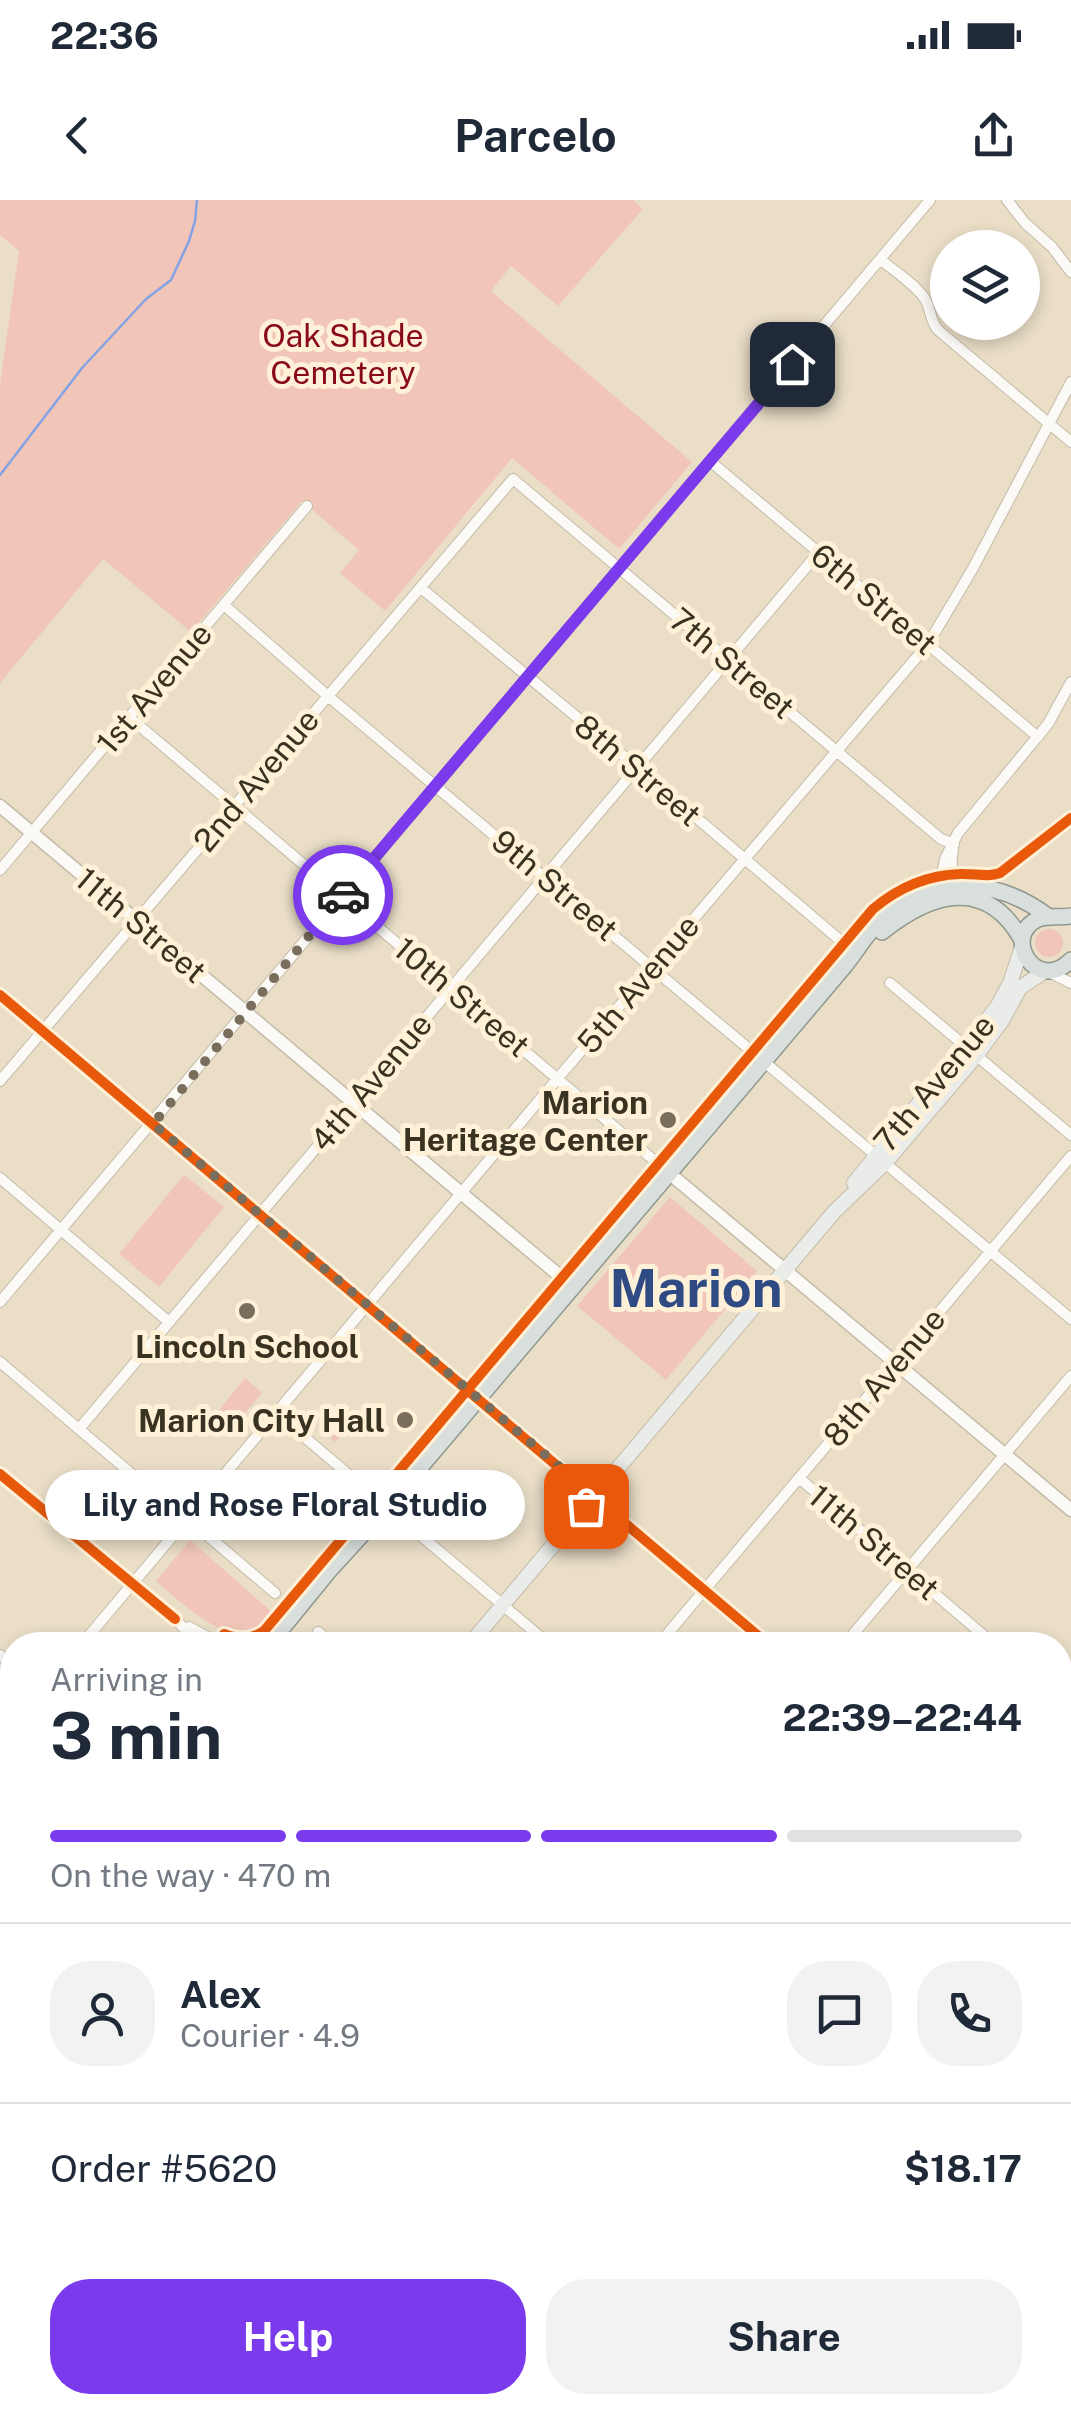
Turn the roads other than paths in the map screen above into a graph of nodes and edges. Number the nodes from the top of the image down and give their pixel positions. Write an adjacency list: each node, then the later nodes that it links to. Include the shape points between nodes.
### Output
1 (930, 200): 3 (street)
2 (1007, 200): 4 (street)
3 (880, 260): 6 (street, via 923,296 938,330); 8 (street)
4 (1071, 272)
5 (1071, 382): 6 (street, 5th Avenue)
6 (1049, 424): 7 (street); 15 (street, 5th Avenue)
7 (1071, 442)
8 (710, 461): 11 (street, 6th Street); 12 (street)
9 (512, 479): 12 (street, 7th Street); 13 (street, 2nd Avenue)
10 (307, 506): 14 (street, 1st Avenue)
11 (818, 552): 15 (street, 6th Street); 16 (street, 4th Avenue)
12 (620, 568): 16 (street, 7th Street); 17 (street)
13 (421, 588): 17 (street, 8th Street); 19 (street, 2nd Avenue)
14 (224, 605): 19 (street, 9th Street); 20 (street, 1st Avenue)
15 (928, 644): 21 (street, 6th Street); 22 (street, 5th Avenue)
16 (729, 660): 22 (street, 7th Street); 23 (street, 4th Avenue)
17 (528, 677): 23 (street, 8th Street); 24 (street)
18 (1071, 682): 21 (street)
19 (328, 696): 24 (street, 9th Street); 26 (street, 2nd Avenue)
20 (129, 716): 26 (street, 10th Street); 27 (street, 1st Avenue)
21 (1038, 737): 28 (street)
22 (836, 752): 28 (street, 7th Street); 29 (street, 5th Avenue)
23 (637, 767): 29 (street, 8th Street); 31 (street, 4th Avenue)
24 (435, 786): 31 (street, 9th Street); 34 (street)
25 (0, 806): 27 (street, 11th Street)
26 (235, 806): 34 (street, 10th Street); 37 (street, 2nd Avenue)
27 (31, 832): 30 (street, 1st Avenue); 37 (street, 11th Street)
28 (954, 844): 32 (street, via 953,875); 33 (street)
29 (744, 860): 40 (street, 8th Street); 42 (street, 5th Avenue)
30 (0, 870)
31 (545, 876): 42 (street, 9th Street); 46 (street, 4th Avenue)
32 (965, 884): 33 (main road); 36 (main road, via 999,890)
33 (934, 889): 40 (main road, via 881,919)
34 (342, 896): 46 (street, 10th Street); 48 (street)
35 (1071, 912): 36 (main road)
36 (1048, 915): 38 (main road); 39 (main road, via 1030,926)
37 (136, 920): 48 (street, 11th Street); 49 (street, 2nd Avenue)
38 (1071, 928)
39 (1022, 943): 40 (main road, via 1010,921 972,896 916,908); 43 (main road, via 1031,964); 50 (main road, 7th Avenue, via 1004,996)
40 (856, 953): 51 (main road)
41 (1071, 960): 43 (main road)
42 (653, 967): 51 (street, 9th Street); 52 (street, 5th Avenue)
43 (1047, 971): 45 (street); 50 (main road, 7th Avenue, via 1020,988 1003,1019)
44 (890, 982): 50 (street)
45 (1071, 983)
46 (450, 988): 52 (street, 10th Street); 54 (street, 4th Avenue)
47 (0, 995): 49 (street)
48 (245, 1011): 54 (street, 11th Street); 55 (street)
49 (42, 1031): 53 (street, 2nd Avenue); 55 (street)
50 (971, 1051): 56 (street); 58 (main road, 7th Avenue)
51 (764, 1061): 58 (street, 9th Street); 59 (main road)
52 (558, 1078): 59 (street, 10th Street); 61 (street, 5th Avenue)
53 (0, 1081)
54 (354, 1102): 61 (street, 11th Street); 62 (street, 4th Avenue)
55 (153, 1124): 62 (street); 63 (street)
56 (1071, 1136)
57 (1071, 1156): 64 (street, 8th Avenue)
58 (880, 1158): 64 (street, 9th Street); 65 (main road, 7th Avenue)
59 (668, 1173): 65 (street, 10th Street); 66 (main road)
60 (0, 1178): 63 (street)
61 (462, 1194): 66 (street, 11th Street); 68 (street, 5th Avenue)
62 (261, 1215): 68 (street); 70 (street, 4th Avenue)
63 (61, 1231): 67 (street); 70 (street)
64 (990, 1251): 69 (street, 9th Street); 72 (street, 8th Avenue)
65 (784, 1270): 72 (street, 10th Street); 80 (main road, 7th Avenue)
66 (573, 1287): 74 (main road)
67 (0, 1302)
68 (367, 1304): 74 (street); 75 (street, 5th Avenue)
69 (1071, 1319)
70 (169, 1322): 76 (street, 4th Avenue)
71 (0, 1362): 76 (street)
72 (897, 1363): 77 (street, 10th Street); 79 (street, 8th Avenue)
73 (1071, 1376): 77 (street)
74 (478, 1399): 80 (street); 81 (main road)
75 (276, 1413): 81 (street); 83 (street, 5th Avenue)
76 (79, 1429): 83 (street)
77 (1005, 1454): 82 (street, 10th Street); 85 (street)
78 (0, 1474): 86 (street)
79 (799, 1478): 85 (street, 11th Street); 87 (street, 8th Avenue)
80 (594, 1496): 87 (street); 89 (main road, 7th Avenue)
81 (387, 1506): 84 (main road); 89 (street)
82 (1071, 1510)
83 (186, 1519): 86 (street, 5th Avenue); 88 (street)
84 (354, 1545): 94 (main road); 95 (main road)
85 (908, 1570): 100 (street); 101 (street, 11th Street)
86 (132, 1585): 90 (street); 91 (street, 5th Avenue)
87 (704, 1590): 98 (street, 8th Avenue); 99 (street)
88 (276, 1594)
89 (503, 1606): 96 (main road, 7th Avenue); 97 (street)
90 (175, 1619): 92 (street); 93 (street)
91 (91, 1632)
92 (188, 1632)
93 (198, 1632)
94 (277, 1632)
95 (290, 1632)
96 (481, 1632)
97 (534, 1632)
98 (669, 1632)
99 (754, 1632)
100 (855, 1632)
101 (980, 1632)

